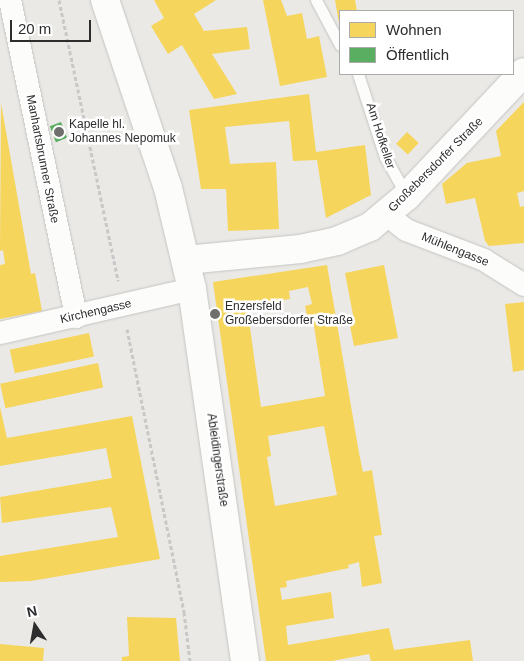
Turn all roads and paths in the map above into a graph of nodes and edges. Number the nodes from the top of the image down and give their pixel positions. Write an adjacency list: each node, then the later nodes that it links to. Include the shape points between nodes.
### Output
1 (10, 0): 12 (street, Manhartsbrunner Straße)
2 (105, 0): 9 (street, via 168,188)
3 (316, 0): 4 (lane)
4 (339, 43)
5 (524, 72): 7 (street, Großebersdorfer Straße)
6 (358, 75): 7 (lane, Am Hofkeller, via 384,157)
7 (407, 196): 8 (street, Großebersdorfer Straße)
8 (387, 215): 9 (street, Großebersdorfer Straße, via 353,234 320,246); 10 (street, Mühlengasse, via 406,230 484,260)
9 (186, 260): 11 (street, Ableidingerstraße)
10 (524, 285)
11 (192, 289): 12 (street, Kirchengasse); 14 (street, Ableidingerstraße)
12 (76, 317): 13 (street, Kirchengasse)
13 (0, 333)
14 (245, 661)

